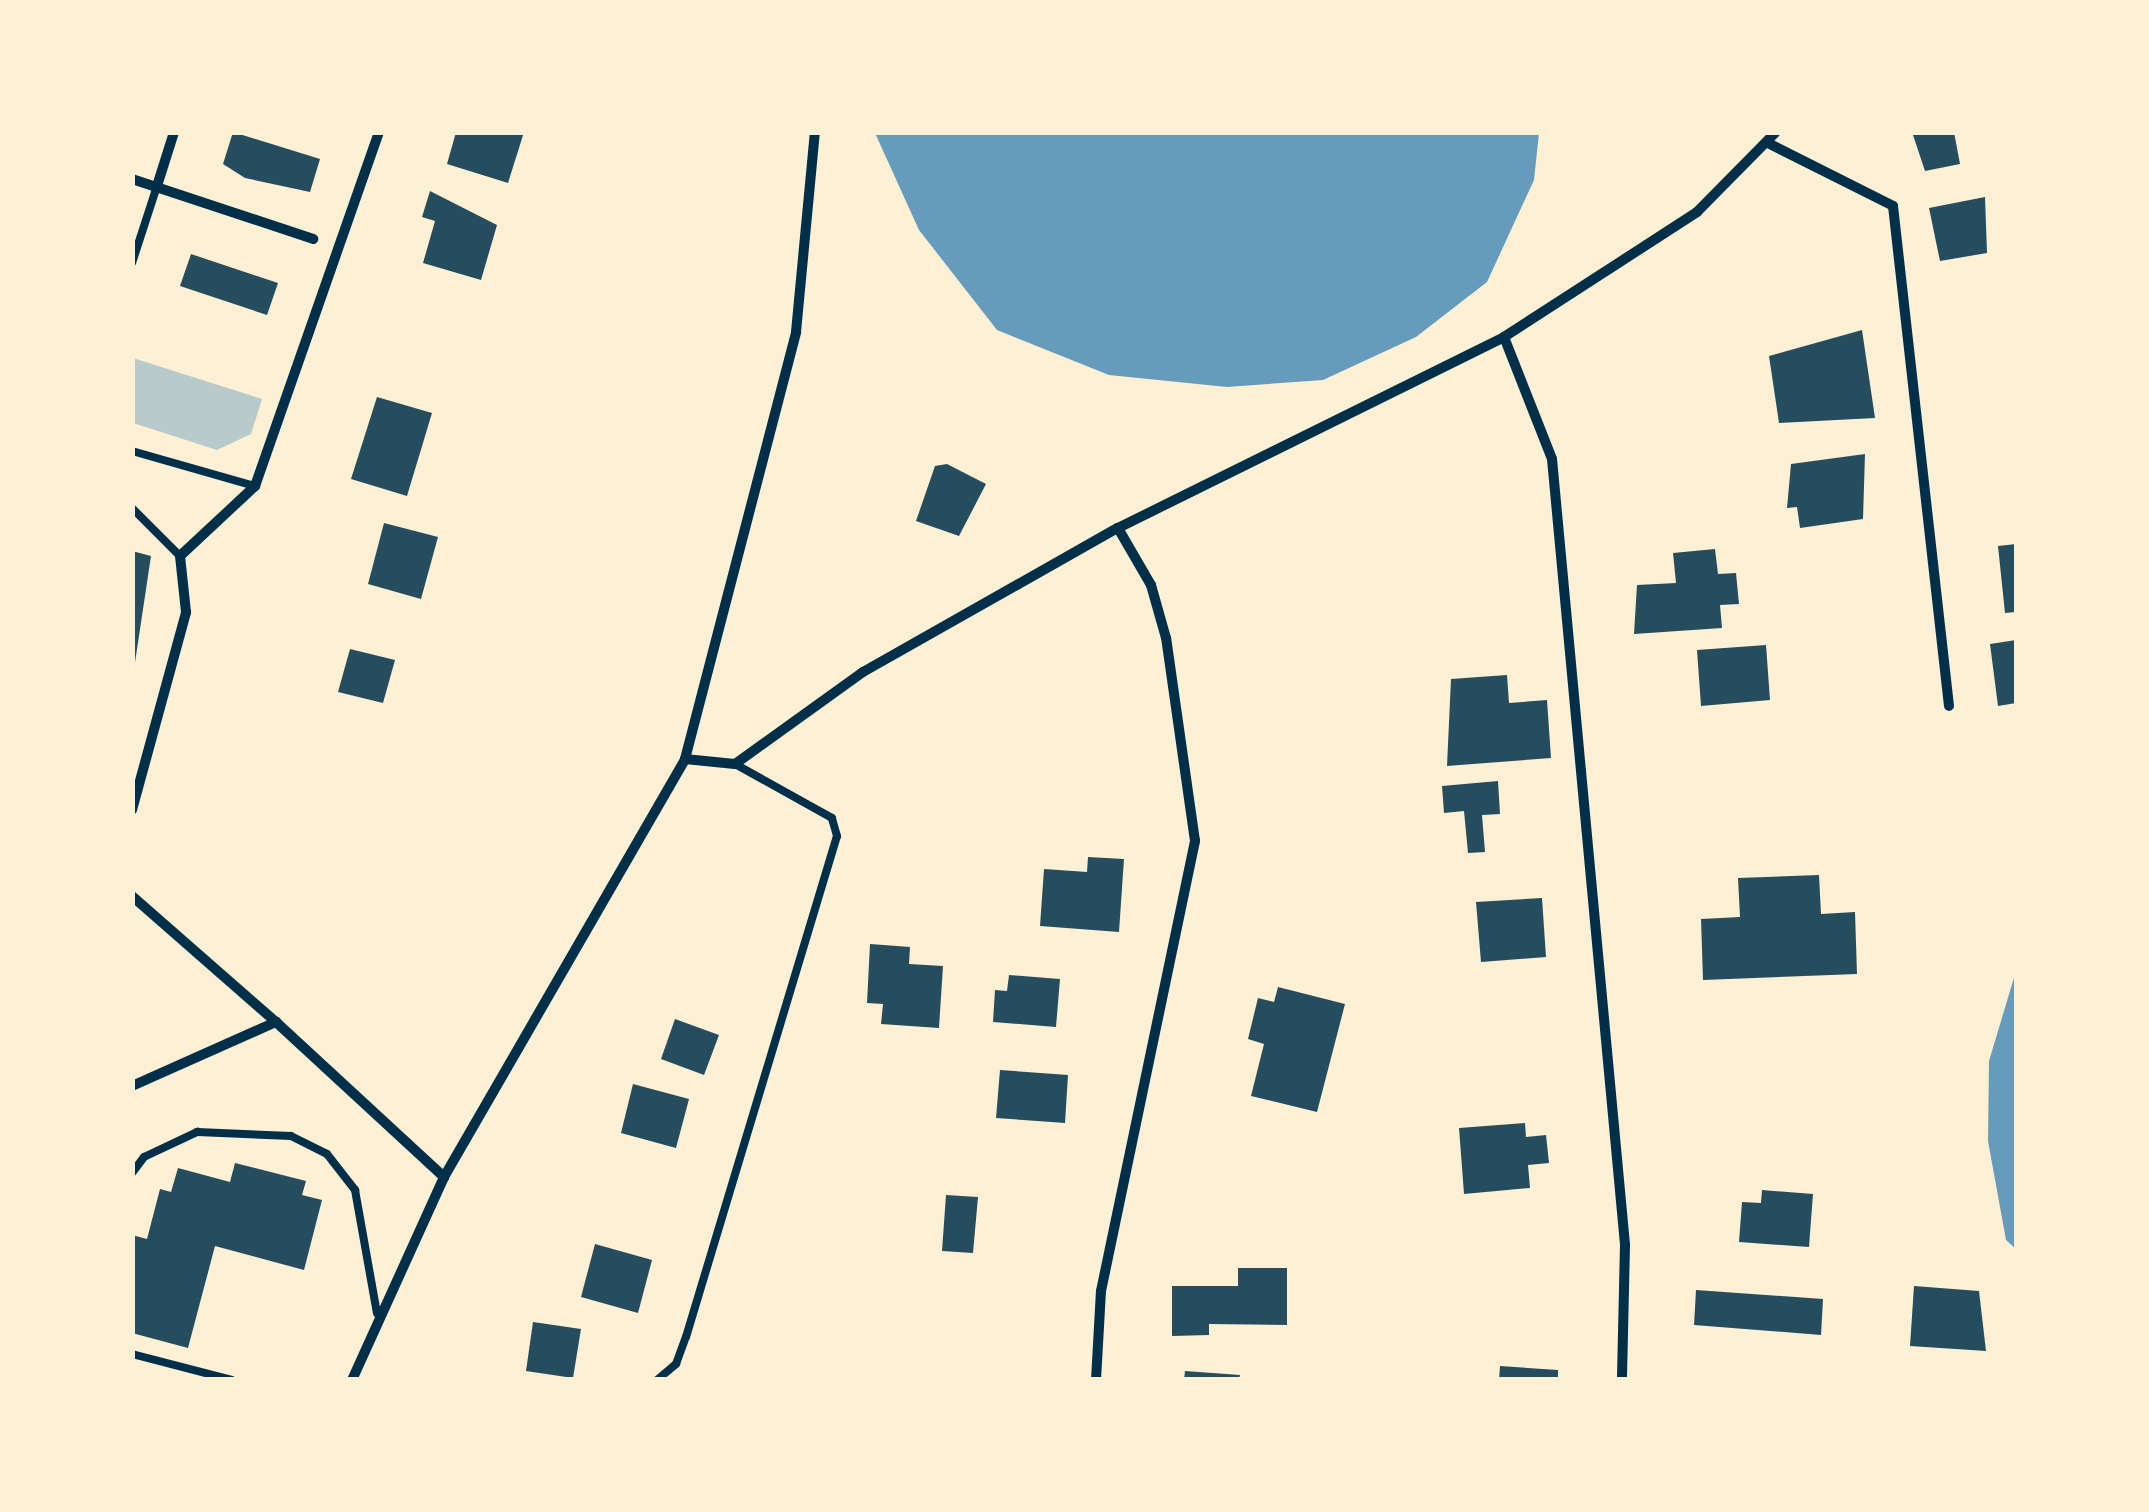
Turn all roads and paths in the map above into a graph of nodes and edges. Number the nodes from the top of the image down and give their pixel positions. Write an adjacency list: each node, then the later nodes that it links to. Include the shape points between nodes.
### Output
1 (174, 132): 7 (street)
2 (379, 132): 12 (street)
3 (815, 132): 17 (street, via 796,332)
4 (1776, 132): 5 (street)
5 (1768, 143): 10 (street, via 1697,212); 16 (street, via 1893,206)
6 (132, 178): 7 (street)
7 (157, 186): 8 (street); 9 (lane)
8 (313, 239)
9 (132, 263)
10 (1504, 337): 14 (street); 31 (street, via 1552,459 1625,1245)
11 (132, 451): 12 (lane)
12 (255, 486): 15 (street)
13 (132, 508): 15 (lane)
14 (1118, 528): 18 (street, via 863,672); 30 (street, via 1151,586 1166,638 1195,841 1101,1291)
15 (180, 556): 19 (street, via 186,612)
16 (1948, 706)
17 (685, 759): 18 (street); 24 (street)
18 (735, 764): 29 (lane, via 832,818 837,836 686,1337 676,1364)
19 (132, 810)
20 (132, 896): 21 (street)
21 (276, 1022): 22 (street); 24 (street)
22 (132, 1086)
23 (132, 1173): 25 (lane, via 144,1158 197,1132 291,1136 326,1154 355,1190)
24 (444, 1177): 25 (street)
25 (376, 1313): 28 (street)
26 (132, 1354): 27 (lane)
27 (232, 1380)
28 (352, 1380)
29 (657, 1380)
30 (1096, 1380)
31 (1622, 1380)

